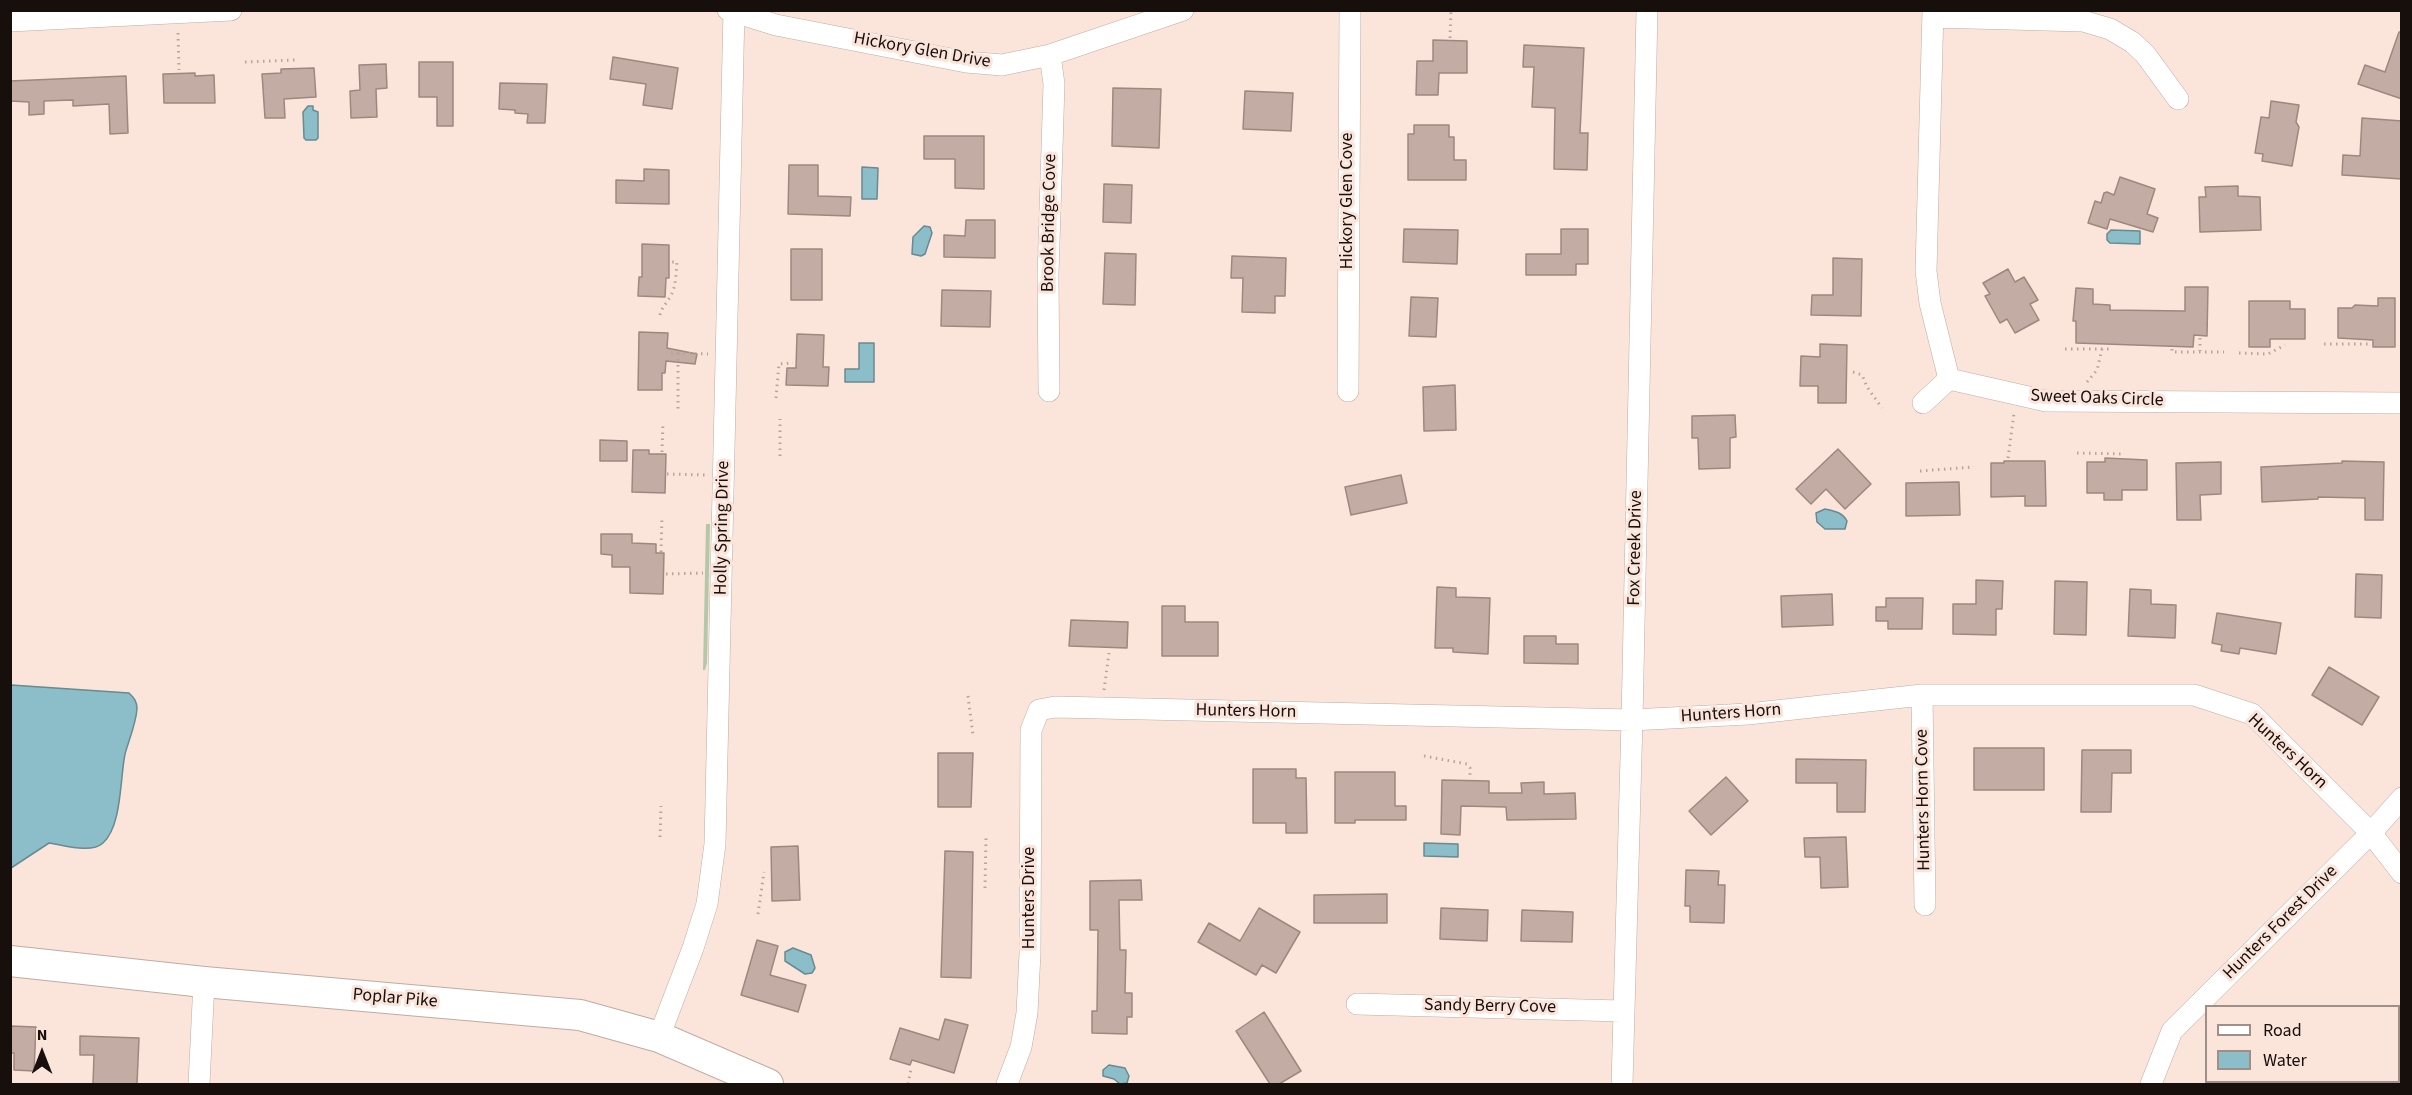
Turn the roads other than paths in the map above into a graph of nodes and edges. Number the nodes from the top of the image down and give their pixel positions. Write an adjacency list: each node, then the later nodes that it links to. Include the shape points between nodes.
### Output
1 (231, 10): 7 (street)
2 (1182, 10): 8 (street, Hickory Glen Drive)
3 (1350, 10): 12 (street, Hickory Glen Cove)
4 (1647, 10): 17 (street, Fox Creek Drive)
5 (732, 11): 8 (street, Hickory Glen Drive, via 776,25 966,62 1002,65); 26 (street, Holly Spring Drive, via 715,844 706,904)
6 (1933, 14): 9 (street, via 2083,21 2110,29 2145,54); 10 (street, via 1926,272)
7 (10, 21)
8 (1050, 56): 11 (street, Brook Bridge Cove, via 1054,84)
9 (2178, 99)
10 (1949, 379): 13 (street); 14 (street, Sweet Oaks Circle, via 2046,401)
11 (1049, 391)
12 (1348, 391)
13 (1923, 403)
14 (2402, 404)
15 (1922, 695): 17 (street, Hunters Horn, via 1748,714); 19 (street, Hunters Horn, via 2194,695 2252,714); 21 (street, Hunters Horn Cove)
16 (1039, 710): 17 (street, Hunters Horn, via 1054,707); 29 (street, Hunters Drive, via 1031,730 1027,1013 1022,1047)
17 (1632, 720): 25 (street, Fox Creek Drive)
18 (2402, 798): 19 (street, Hunters Forest Drive)
19 (2371, 833): 20 (street, Hunters Horn); 31 (street, Hunters Forest Drive, via 2172,1031)
20 (2402, 873)
21 (1925, 904)
22 (10, 961): 23 (main road, Poplar Pike)
23 (204, 982): 26 (main road, Poplar Pike, via 580,1014); 27 (street)
24 (1357, 1004): 25 (street, Sandy Berry Cove)
25 (1622, 1011): 30 (street, Fox Creek Drive)
26 (659, 1037): 28 (main road, Poplar Pike)
27 (199, 1084)
28 (768, 1084)
29 (1007, 1084)
30 (1622, 1084)
31 (2151, 1084)

